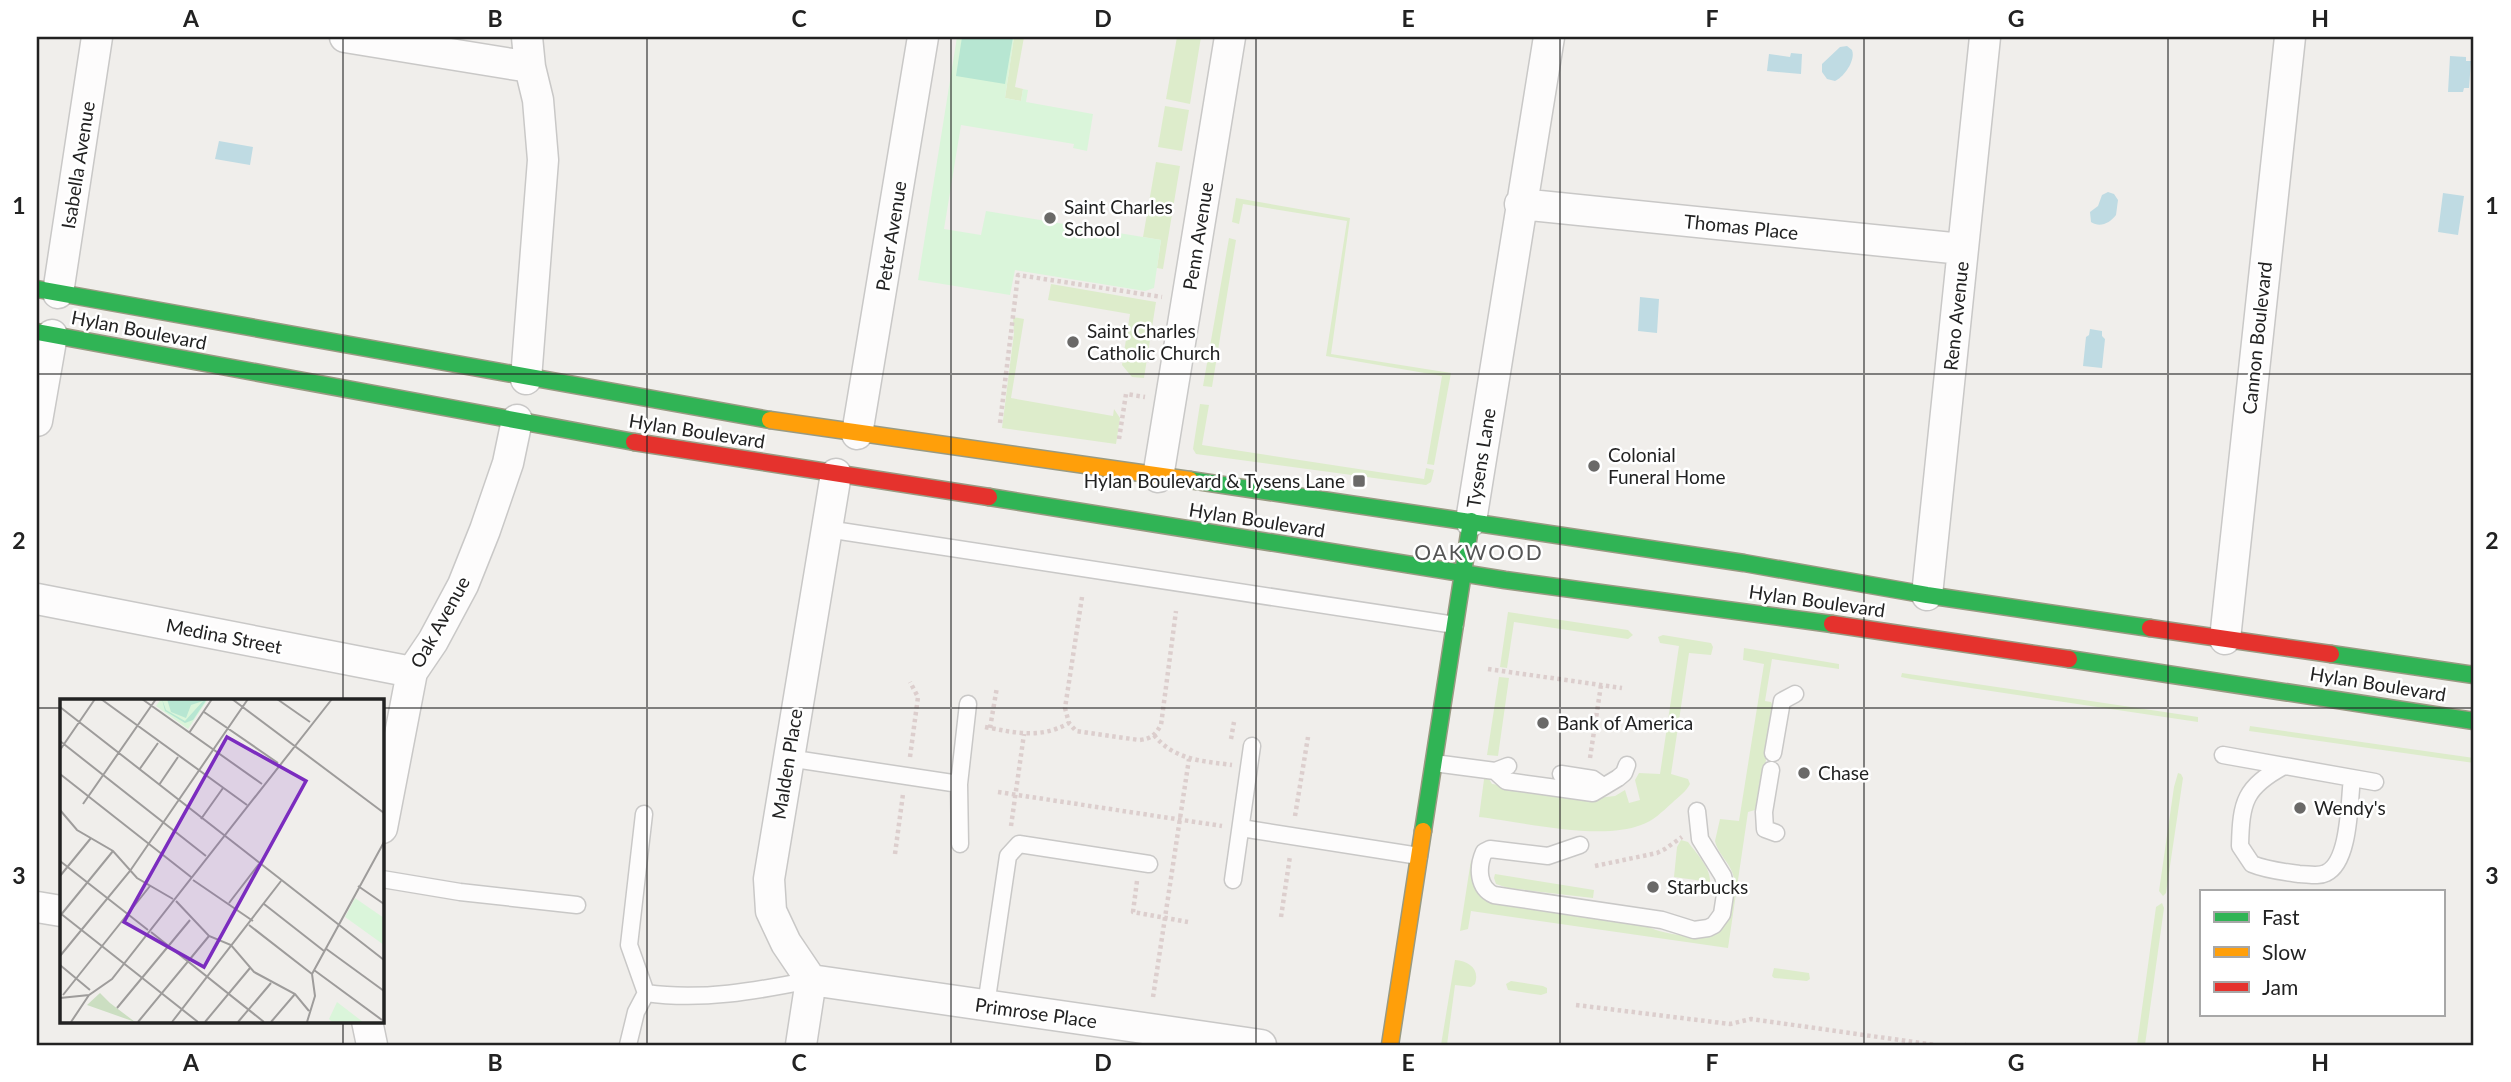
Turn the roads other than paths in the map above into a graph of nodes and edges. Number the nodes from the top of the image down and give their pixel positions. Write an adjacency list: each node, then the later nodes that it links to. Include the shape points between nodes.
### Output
1 (97, 37): 12 (street, Isabella Avenue)
2 (345, 37): 9 (street)
3 (527, 37): 9 (street)
4 (923, 37): 17 (street, Peter Avenue)
5 (1230, 37): 19 (street, Penn Avenue)
6 (1549, 37): 10 (street, Tysens Lane)
7 (1985, 37): 11 (street, Reno Avenue)
8 (2290, 37): 26 (street, Cannon Boulevard)
9 (530, 67): 14 (street, via 543,160)
10 (1520, 204): 11 (street, Thomas Place); 20 (street, Tysens Lane)
11 (1962, 250): 23 (street, Reno Avenue)
12 (47, 291): 14 (main road, Hylan Boulevard)
13 (44, 334): 15 (main road, Hylan Boulevard); 16 (street)
14 (526, 379): 17 (main road, Hylan Boulevard)
15 (517, 420): 18 (main road, Hylan Boulevard); 27 (street, Oak Avenue, via 508,463 472,563)
16 (37, 421)
17 (857, 434): 19 (main road, Hylan Boulevard)
18 (836, 474): 21 (street, Malden Place); 22 (main road, Hylan Boulevard)
19 (1158, 477): 20 (main road, Hylan Boulevard)
20 (1471, 522): 22 (main road, Tysens Lane); 23 (main road, Hylan Boulevard)
21 (827, 529): 25 (lane); 35 (street, Malden Place)
22 (1463, 574): 25 (main road, Tysens Lane); 31 (main road, Hylan Boulevard, via 1877,630)
23 (1927, 595): 26 (main road, Hylan Boulevard)
24 (37, 599): 27 (street, Medina Street)
25 (1455, 625): 36 (main road, Tysens Lane)
26 (2225, 639): 28 (main road, Hylan Boulevard)
27 (412, 673): 47 (street, Oak Avenue)
28 (2474, 676)
29 (1795, 694): 33 (lane, via 1782,701)
30 (968, 705): 43 (lane)
31 (2474, 721)
32 (1252, 746): 48 (lane)
33 (1773, 753)
34 (2223, 755): 38 (lane)
35 (788, 758): 43 (lane); 59 (street, Malden Place, via 769,879 771,911)
36 (1434, 763): 44 (lane, via 1501,768 1506,781 1593,793); 52 (main road, Tysens Lane)
37 (1627, 765): 44 (lane, via 1624,773)
38 (2284, 766): 41 (lane); 41 (lane, via 2261,778 2247,796 2240,846 2252,864 2278,870 2318,876 2338,863)
39 (1770, 770): 49 (lane, via 1763,821 1765,829)
40 (1561, 774): 44 (lane, via 1593,779)
41 (2352, 778): 42 (lane)
42 (2375, 782)
43 (960, 784): 50 (lane)
44 (1603, 786)
45 (1698, 811): 51 (lane, via 1700,839 1726,888 1722,914 1708,928 1694,930 1662,920 1485,890 1480,867 1484,852 1490,849 1548,856)
46 (643, 814): 60 (lane, via 629,946)
47 (383, 823)
48 (1241, 828): 52 (lane); 55 (lane)
49 (1776, 832)
50 (960, 844)
51 (1580, 845)
52 (1419, 856): 67 (main road, Tysens Lane)
53 (1145, 863): 61 (lane, via 1019,844 1008,856)
54 (383, 878): 56 (lane)
55 (1233, 880)
56 (577, 905)
57 (37, 906): 58 (street)
58 (60, 911)
59 (811, 980): 60 (lane, via 755,992 676,998); 61 (street, Primrose Place); 65 (street)
60 (646, 993): 64 (lane)
61 (986, 1005): 66 (street, Primrose Place)
62 (367, 1023): 63 (street)
63 (372, 1045)
64 (628, 1045)
65 (800, 1045)
66 (1261, 1045)
67 (1390, 1045)

